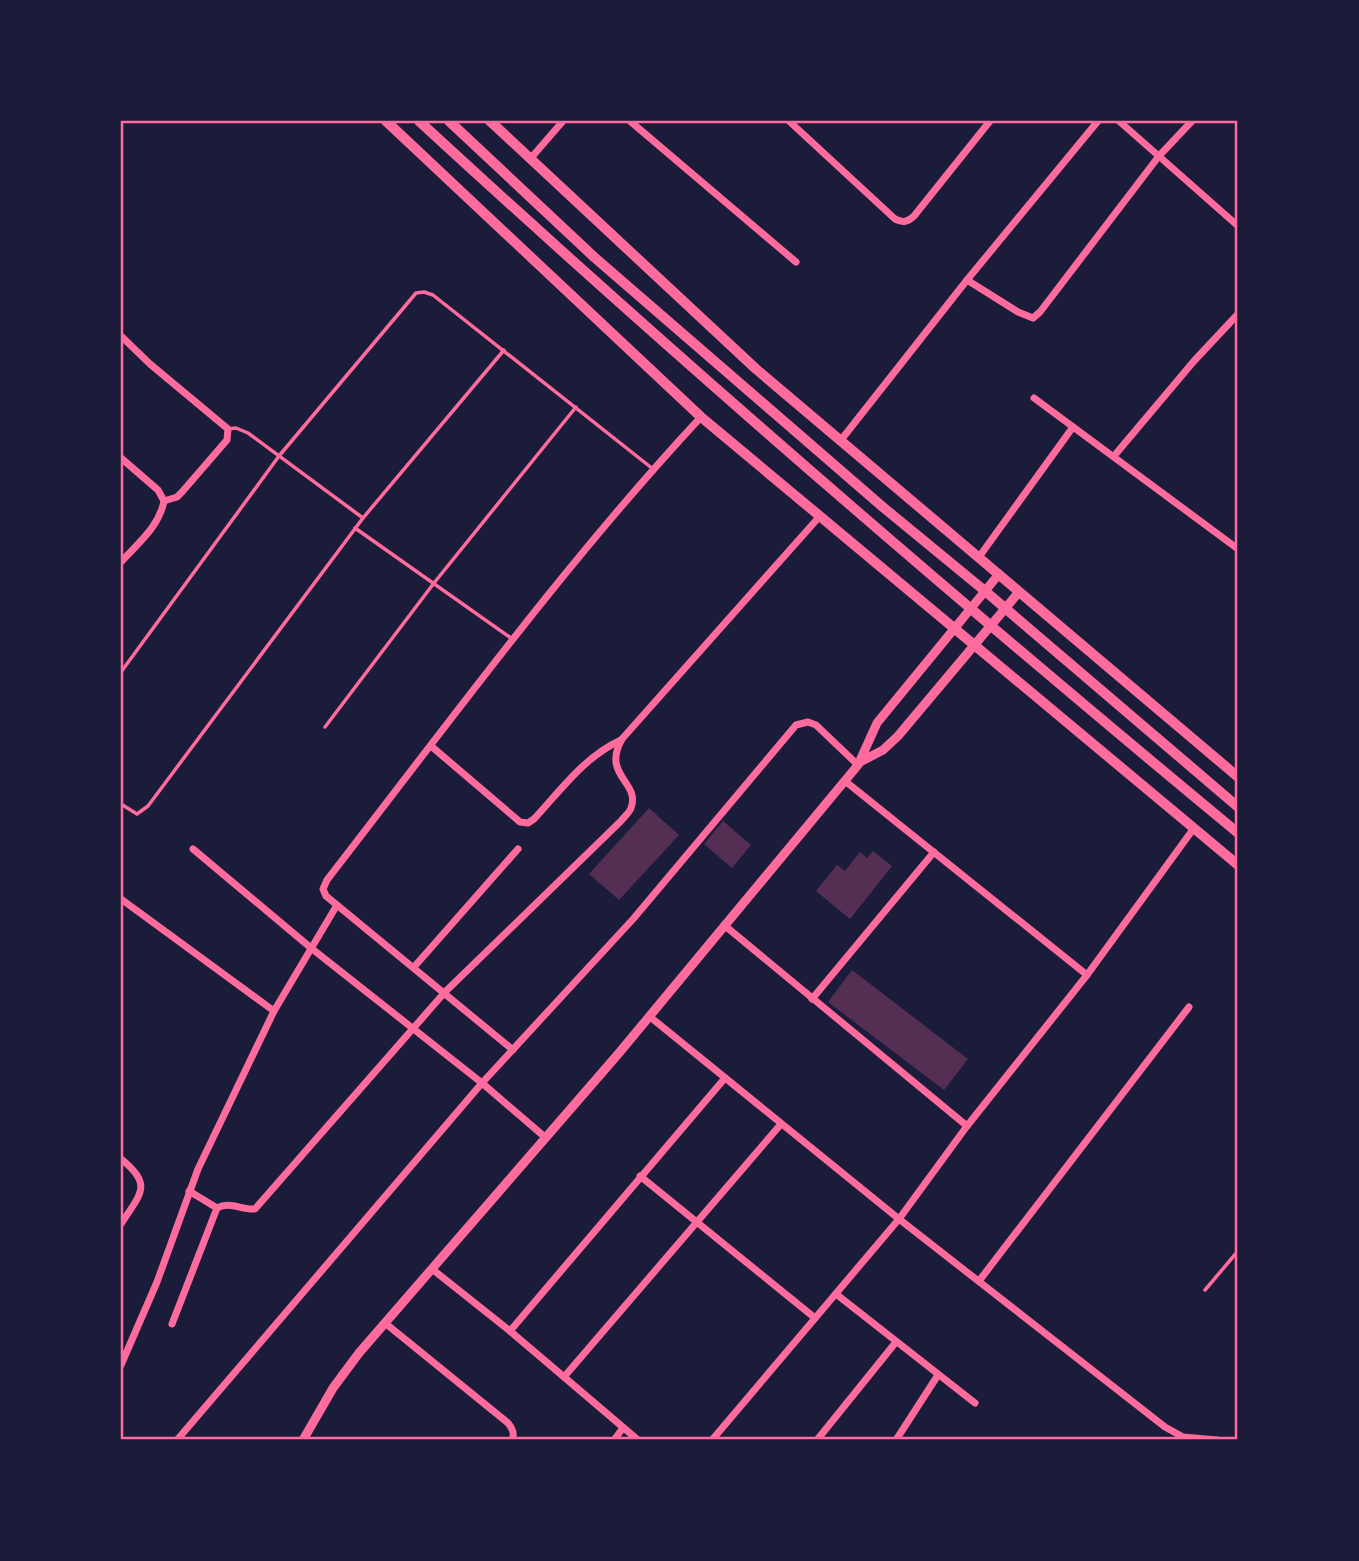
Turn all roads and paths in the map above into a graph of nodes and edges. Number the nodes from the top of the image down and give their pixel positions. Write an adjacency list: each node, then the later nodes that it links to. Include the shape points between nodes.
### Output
1 (386, 121): 22 (main road)
2 (419, 121): 41 (main road, via 586,274)
3 (450, 121): 39 (main road, via 594,257)
4 (489, 121): 13 (main road)
5 (563, 121): 13 (street)
6 (630, 121): 15 (street)
7 (789, 121): 8 (street, via 901,222 915,216)
8 (990, 121)
9 (1098, 121): 16 (street)
10 (1119, 121): 12 (street)
11 (1192, 121): 12 (street)
12 (1159, 156): 14 (street); 16 (street, via 1033,318)
13 (531, 158): 25 (main road, via 756,369)
14 (1238, 226)
15 (796, 262)
16 (967, 280): 25 (street)
17 (1238, 314): 27 (street)
18 (121, 336): 24 (street)
19 (504, 350): 21 (lane); 26 (lane, via 433,295 416,293); 32 (lane)
20 (1034, 398): 23 (street)
21 (576, 407): 29 (lane); 38 (lane)
22 (701, 418): 29 (street); 31 (main road)
23 (1073, 427): 27 (street); 35 (street)
24 (228, 429): 26 (lane, via 248,433); 30 (street, via 227,440 182,492)
25 (841, 440): 35 (main road)
26 (279, 456): 32 (lane); 47 (lane)
27 (1114, 456): 34 (street)
28 (121, 458): 30 (street)
29 (653, 469): 45 (street)
30 (164, 501): 36 (street, via 155,525)
31 (820, 516): 44 (main road); 49 (street)
32 (363, 518): 33 (lane)
33 (355, 527): 38 (lane); 54 (lane, via 148,806 136,814)
34 (1238, 549)
35 (979, 557): 37 (main road)
36 (121, 560)
37 (999, 574): 39 (street); 40 (main road)
38 (434, 583): 45 (lane); 48 (lane)
39 (985, 591): 41 (street); 42 (main road)
40 (1019, 592): 42 (street); 52 (main road)
41 (971, 608): 43 (main road); 44 (street)
42 (1004, 608): 43 (street); 55 (main road)
43 (991, 625): 46 (street); 57 (main road)
44 (954, 629): 46 (main road); 51 (street, via 877,723)
45 (513, 639): 50 (street)
46 (974, 646): 51 (street, via 891,744); 56 (main road)
47 (121, 672)
48 (325, 727)
49 (622, 739): 50 (street, via 592,757 528,823 520,822); 68 (street, via 614,762 629,789 631,808)
50 (431, 746): 63 (street, via 327,880 323,889)
51 (859, 764): 53 (street); 74 (street, via 816,725 796,725 634,918)
52 (1238, 778)
53 (845, 780): 60 (street); 64 (street)
54 (121, 804)
55 (1238, 807)
56 (1194, 828): 61 (main road); 67 (street)
57 (1238, 833)
58 (192, 849): 65 (street)
59 (518, 849): 66 (street)
60 (934, 852): 67 (street); 69 (street)
61 (1238, 864)
62 (121, 899): 71 (street)
63 (337, 905): 65 (street); 66 (street)
64 (724, 925): 69 (street); 72 (street)
65 (311, 948): 71 (street); 73 (street)
66 (414, 967): 68 (street)
67 (1087, 975): 78 (street)
68 (445, 992): 73 (street); 74 (street)
69 (812, 999): 78 (street)
70 (1189, 1007): 89 (street)
71 (274, 1011): 82 (street)
72 (649, 1016): 75 (street); 79 (street)
73 (411, 1028): 76 (street); 83 (street, via 255,1209)
74 (513, 1050): 76 (street)
75 (725, 1078): 77 (street); 81 (street)
76 (482, 1083): 79 (street); 103 (street)
77 (781, 1124): 84 (street); 85 (street)
78 (967, 1126): 84 (street)
79 (546, 1138): 88 (street)
80 (121, 1159): 86 (street, via 136,1171 141,1188)
81 (640, 1176): 85 (street); 95 (street)
82 (189, 1191): 83 (street); 97 (street, via 161,1273)
83 (217, 1208): 94 (street)
84 (899, 1219): 89 (street); 91 (street)
85 (698, 1223): 92 (street); 99 (street)
86 (121, 1224)
87 (1238, 1251): 90 (lane)
88 (432, 1269): 93 (street); 95 (street)
89 (979, 1281): 102 (street)
90 (1205, 1290)
91 (836, 1294): 92 (street); 96 (street)
92 (815, 1318): 108 (street)
93 (385, 1323): 104 (street, via 333,1388); 105 (street, via 508,1423)
94 (172, 1324)
95 (510, 1331): 99 (street)
96 (896, 1342): 98 (street); 109 (street)
97 (121, 1364)
98 (938, 1375): 100 (street); 110 (street)
99 (564, 1377): 101 (street)
100 (975, 1403)
101 (623, 1428): 106 (street); 107 (street)
102 (1173, 1433): 111 (street); 112 (street)
103 (177, 1440)
104 (303, 1440)
105 (512, 1440)
106 (614, 1440)
107 (638, 1440)
108 (712, 1440)
109 (817, 1440)
110 (896, 1440)
111 (1167, 1440)
112 (1217, 1440)

